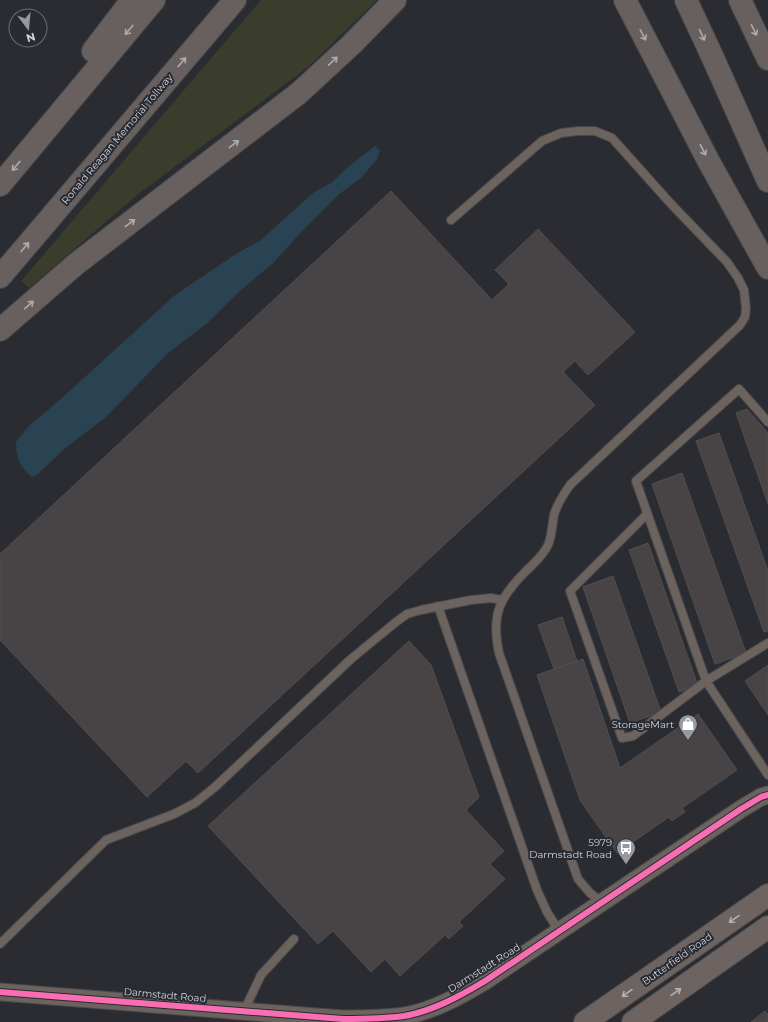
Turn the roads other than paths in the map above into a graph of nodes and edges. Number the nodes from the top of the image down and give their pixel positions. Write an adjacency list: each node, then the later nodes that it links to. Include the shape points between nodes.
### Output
1 (132, 0): 10 (highway, via 78,69)
2 (154, 0): 10 (highway, one-way to 10)
3 (234, 0): 16 (highway, Ronald Reagan Memorial Tollway, one-way to 3)
4 (395, 0): 17 (highway, one-way to 4, via 76,264 299,93)
5 (625, 0): 15 (highway, one-way to 15, via 709,162)
6 (686, 0): 8 (highway, one-way to 8)
7 (740, 0): 9 (highway, one-way to 9)
8 (713, 58): 11 (highway, via 733,87); 12 (highway)
9 (768, 59)
10 (33, 146): 13 (highway, one-way to 13)
11 (768, 151)
12 (768, 181)
13 (0, 185)
14 (451, 220): 20 (lane, via 542,141 561,133 595,131 612,138 727,262 744,290 746,309 740,325 570,485 554,515 548,545 542,556 517,580)
15 (768, 268)
16 (0, 277)
17 (0, 330)
18 (768, 422): 19 (lane, via 738,389 636,481)
19 (648, 514): 23 (lane); 23 (lane, via 570,591 622,738 633,736)
20 (502, 600): 21 (lane, via 491,598); 27 (lane, via 496,618 499,653 578,879)
21 (438, 606): 29 (lane, via 537,890); 31 (lane, via 407,614 396,622 195,803 174,814 106,840)
22 (768, 643): 23 (lane)
23 (706, 681): 24 (lane)
24 (768, 776)
25 (768, 795): 27 (street, Darmstadt Road, via 741,809)
26 (768, 895): 34 (main road, Butterfield Road, one-way to 34)
27 (602, 902): 29 (street, Darmstadt Road)
28 (768, 927): 35 (main road, one-way to 28)
29 (559, 931): 33 (street, Darmstadt Road, via 458,997 405,1016 343,1019)
30 (294, 939): 33 (lane, via 261,975)
31 (0, 944)
32 (0, 992): 33 (street, Darmstadt Road)
33 (244, 1011)
34 (585, 1022)
35 (633, 1022)

